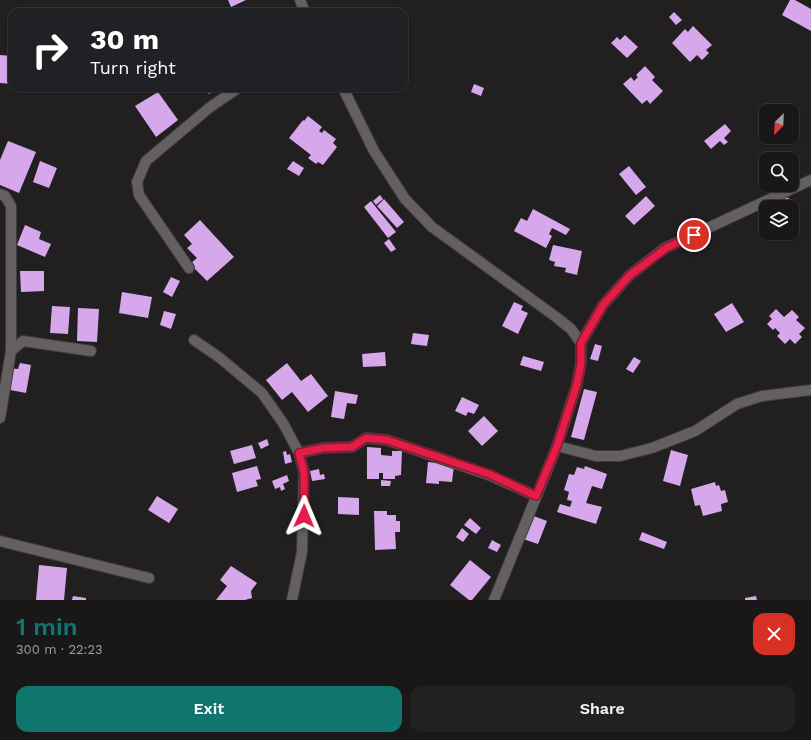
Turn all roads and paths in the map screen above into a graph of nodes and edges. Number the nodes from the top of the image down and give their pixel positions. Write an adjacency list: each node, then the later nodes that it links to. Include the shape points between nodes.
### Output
1 (232, 92): 5 (street, via 209,108 146,161 137,182 139,195)
2 (345, 92): 7 (street, via 374,151 410,205 432,227 571,329)
3 (811, 180): 7 (street, via 666,248 630,275 603,305)
4 (0, 194): 8 (street, via 5,196 11,206)
5 (189, 268)
6 (194, 340): 14 (street, via 262,393 283,423)
7 (581, 343): 13 (street, via 577,384)
8 (11, 351): 9 (street, via 23,341); 11 (street)
9 (91, 351)
10 (811, 390): 13 (street, via 762,396 743,402 695,431 652,448 620,456 596,456)
11 (1, 407): 12 (street)
12 (0, 418)
13 (557, 446): 15 (street)
14 (299, 453): 15 (street, via 323,448 352,447 366,438 387,440 489,474); 18 (street, via 304,472 302,552)
15 (536, 496): 19 (street)
16 (0, 541): 17 (street)
17 (149, 578)
18 (292, 600)
19 (494, 600)

